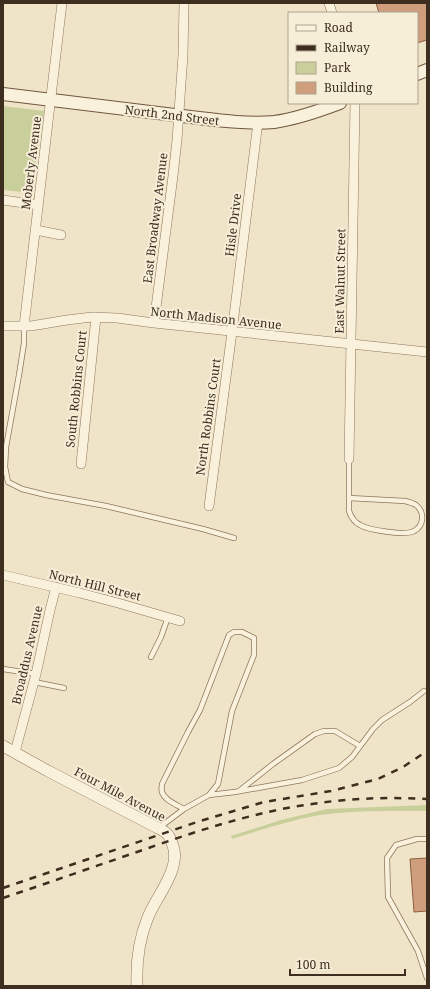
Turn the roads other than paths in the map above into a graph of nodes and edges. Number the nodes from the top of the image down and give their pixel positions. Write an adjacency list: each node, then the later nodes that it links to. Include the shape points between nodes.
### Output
1 (62, 3): 4 (street, Moberly Avenue)
2 (184, 3): 7 (street, East Broadway Avenue)
3 (3, 94): 4 (main road, North 2nd Street)
4 (50, 100): 7 (main road, North 2nd Street); 10 (street, Moberly Avenue)
5 (337, 104): 8 (main road, North 2nd Street, via 293,118)
6 (355, 104): 18 (street, East Walnut Street)
7 (179, 116): 8 (main road, North 2nd Street, via 231,122); 14 (street, East Broadway Avenue)
8 (258, 122): 17 (street, Hisle Drive)
9 (3, 200): 10 (street)
10 (38, 205): 11 (street, Moberly Avenue)
11 (36, 230): 12 (street); 16 (street, Moberly Avenue)
12 (61, 235)
13 (96, 318): 14 (street, North Madison Avenue); 16 (street, North Madison Avenue); 21 (street, South Robbins Court)
14 (154, 323): 17 (street, North Madison Avenue)
15 (3, 326): 16 (street, North Madison Avenue)
16 (24, 326): 24 (lane, via 24,343 6,447 5,467 8,482 46,495 106,506)
17 (232, 332): 18 (street, North Madison Avenue); 23 (street, North Robbins Court)
18 (351, 344): 19 (street, North Madison Avenue); 20 (street, East Walnut Street)
19 (427, 352)
20 (349, 459): 22 (lane)
21 (81, 464)
22 (349, 498): 22 (lane, via 349,511 352,517 366,528 403,534 415,531 422,524 421,511 412,503)
23 (209, 506)
24 (234, 538)
25 (3, 576): 26 (street, North Hill Street)
26 (56, 587): 27 (street, North Hill Street); 31 (street, Broaddus Avenue)
27 (168, 617): 28 (street, North Hill Street); 29 (lane)
28 (180, 621)
29 (152, 657)
30 (3, 669): 31 (lane)
31 (35, 678): 32 (lane); 36 (street, Broaddus Avenue)
32 (64, 688)
33 (424, 691): 35 (lane, via 382,720)
34 (3, 746): 36 (street, Four Mile Avenue)
35 (360, 746): 37 (lane, via 339,768 302,780); 37 (lane, via 335,731 316,734)
36 (15, 752): 40 (street, Four Mile Avenue)
37 (238, 792): 38 (lane)
38 (209, 795): 39 (lane); 39 (lane, via 218,784 232,711 254,655 254,638 242,632 229,635 200,710 162,784 162,792 166,797)
39 (184, 809): 40 (lane)
40 (158, 828): 43 (street, Four Mile Avenue, via 171,840 175,861 144,927 137,961)
41 (427, 839): 42 (lane, via 396,845 387,858 388,897 418,952)
42 (427, 978)
43 (137, 986)

